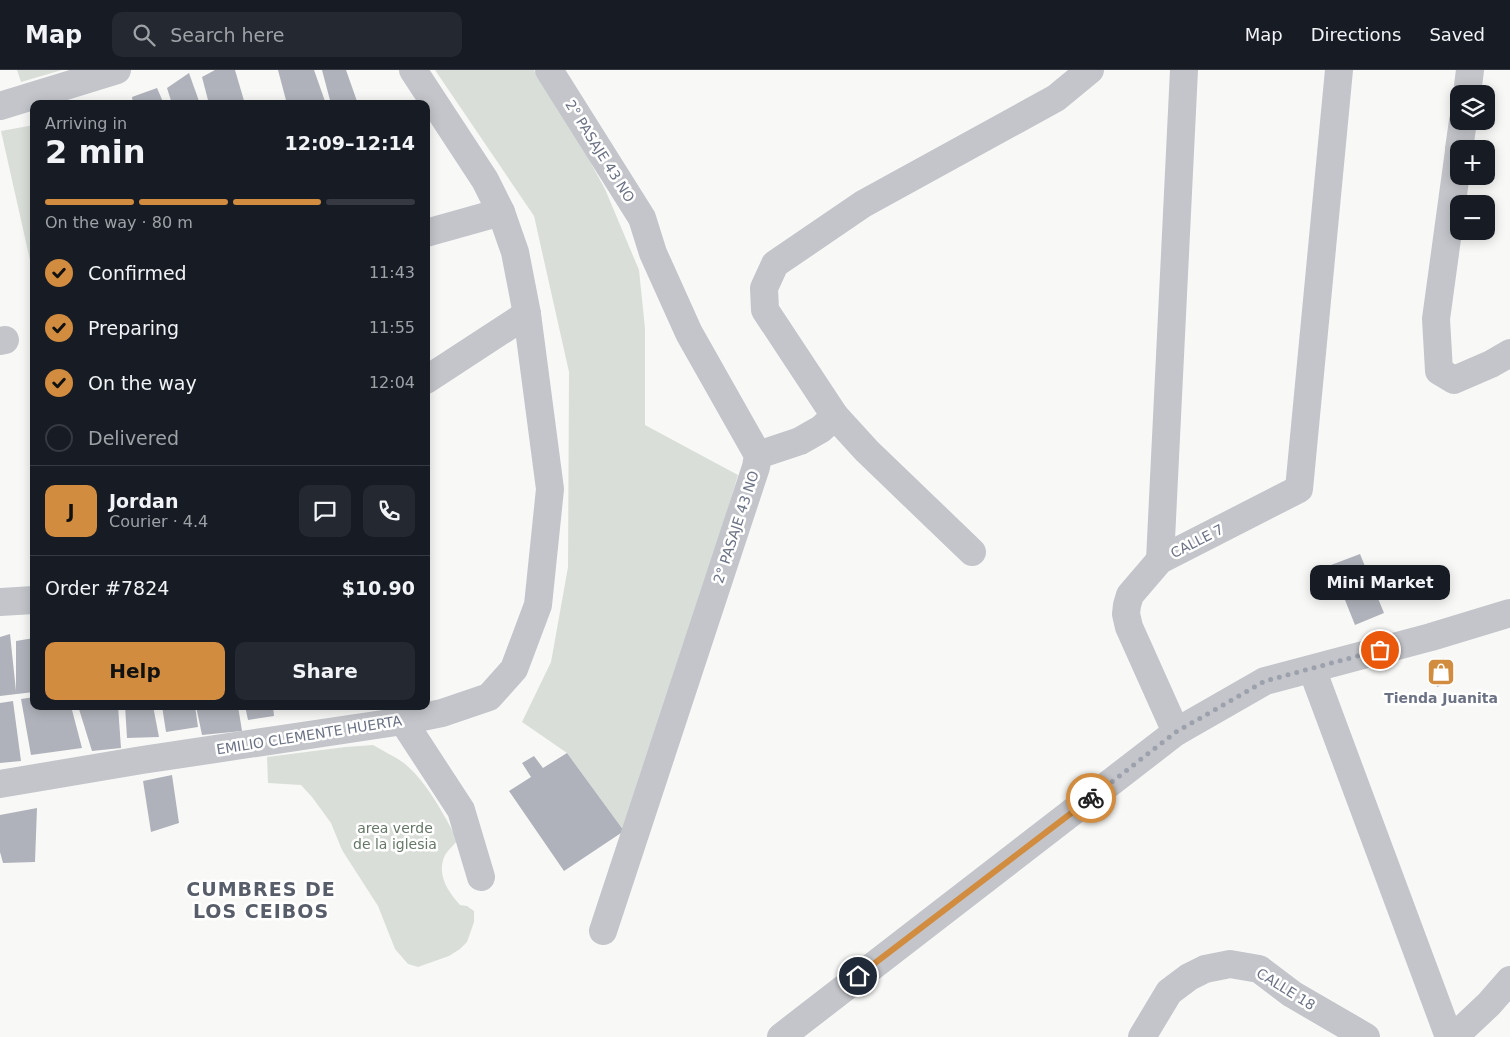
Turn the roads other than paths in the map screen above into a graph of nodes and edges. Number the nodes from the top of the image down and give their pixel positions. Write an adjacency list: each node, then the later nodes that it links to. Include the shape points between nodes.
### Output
1 (117, 70): 9 (street)
2 (413, 70): 11 (street, EMILIO CLEMENTE HUERTA, via 485,180)
3 (549, 70): 17 (street, 2° PASAJE 43 NO, via 642,218 653,253 689,333)
4 (1090, 70): 16 (street, via 1056,98 863,204 775,264 764,288 765,310)
5 (1184, 70): 19 (street)
6 (1339, 70): 19 (street, CALLE 7, via 1299,488)
7 (1470, 70): 8 (street)
8 (1468, 85)
9 (0, 106)
10 (1454, 185): 14 (street, via 1436,319 1439,372 1454,380)
11 (500, 212): 12 (street); 13 (street, EMILIO CLEMENTE HUERTA, via 514,252)
12 (430, 232)
13 (527, 314): 15 (street); 24 (street, EMILIO CLEMENTE HUERTA, via 550,489 538,605 514,668 489,697 442,713)
14 (1510, 353)
15 (430, 377)
16 (835, 416): 17 (street, via 800,441); 18 (street)
17 (758, 455): 28 (street, 2° PASAJE 43 NO)
18 (972, 552)
19 (1160, 560): 25 (street, CALLE 7, via 1130,595 1126,614)
20 (30, 600): 21 (street)
21 (0, 602)
22 (1510, 613): 23 (street)
23 (1312, 668): 25 (street, via 1265,681); 33 (street)
24 (403, 714): 26 (street, EMILIO CLEMENTE HUERTA); 27 (street, via 460,810)
25 (1176, 732): 30 (street)
26 (0, 784)
27 (481, 877)
28 (602, 931)
29 (1510, 980): 34 (street)
30 (781, 1037)
31 (1142, 1037): 32 (street, CALLE 18, via 1169,992 1205,968 1230,964 1259,969 1292,994)
32 (1366, 1037)
33 (1449, 1037)
34 (1454, 1037)

